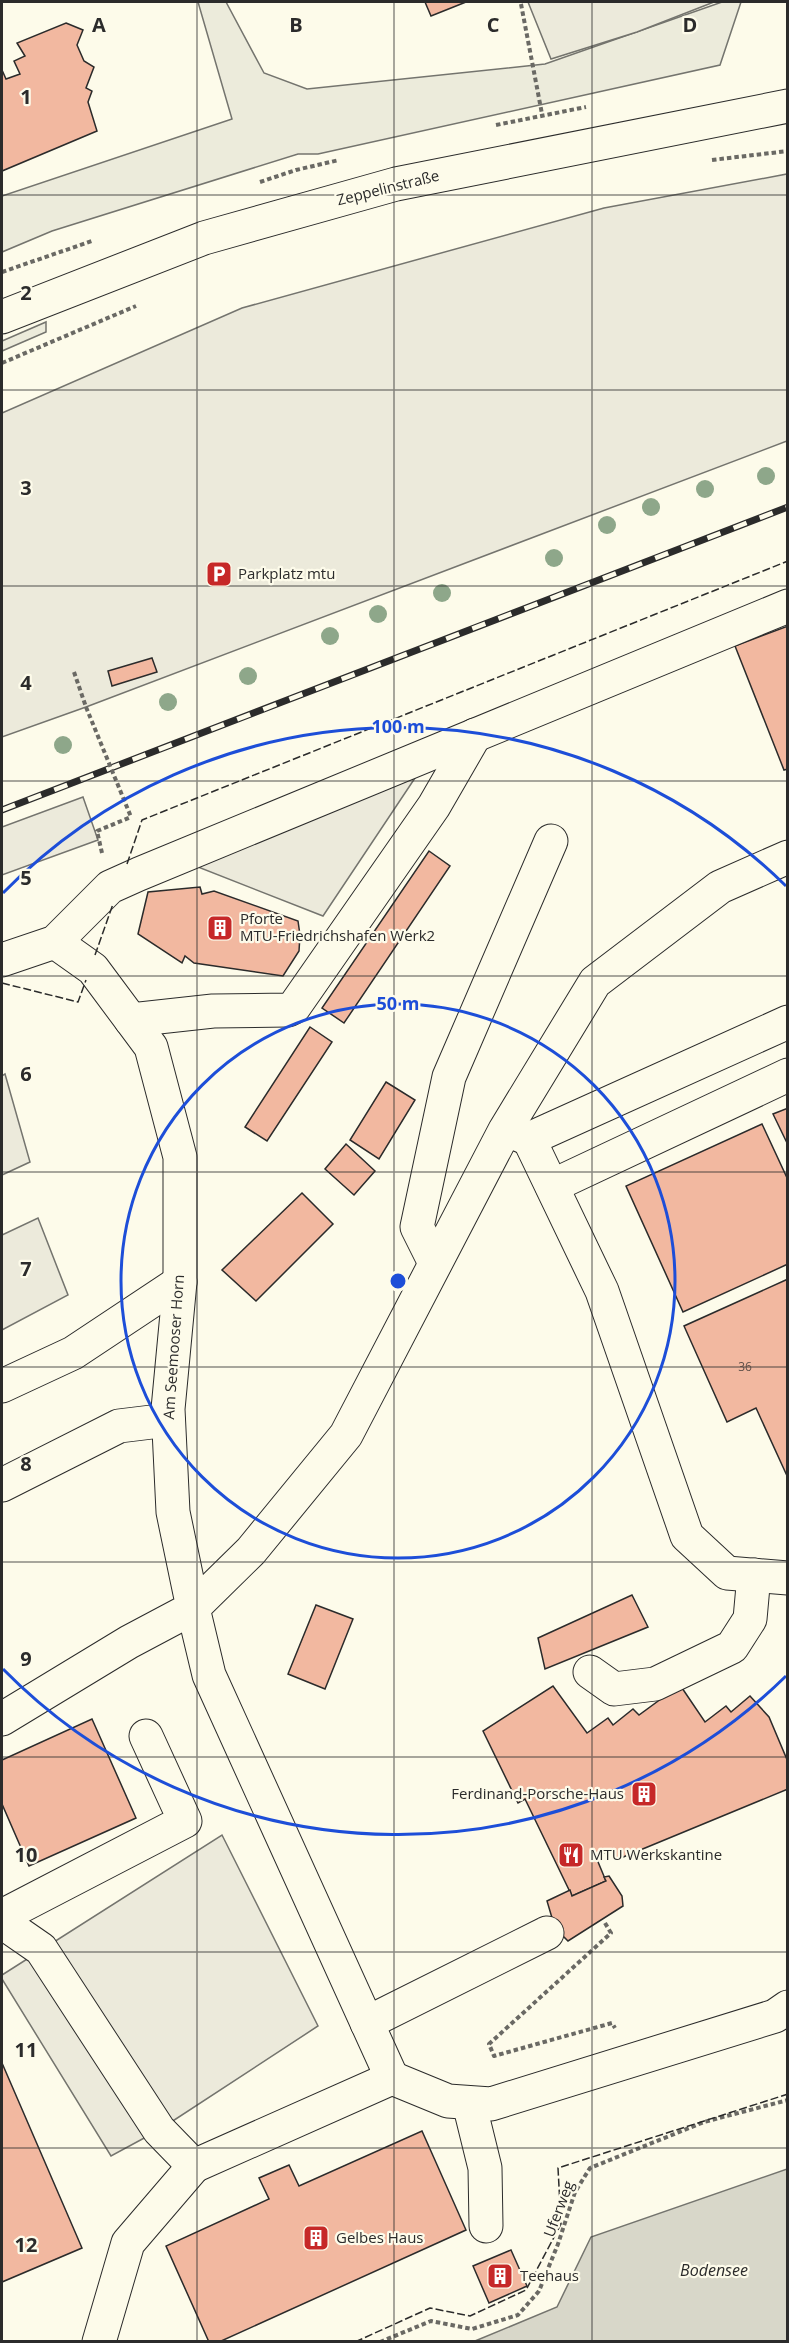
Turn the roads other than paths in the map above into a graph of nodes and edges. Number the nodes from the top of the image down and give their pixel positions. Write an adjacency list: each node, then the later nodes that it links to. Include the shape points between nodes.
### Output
1 (788, 106): 2 (main road, Zeppelinstraße, via 396,184 204,238)
2 (2, 317)
3 (788, 606): 4 (main road)
4 (475, 735): 7 (main road, via 110,887); 9 (main road, via 434,806 294,1007)
5 (551, 841): 14 (main road, via 449,1077 417,1227)
6 (788, 857): 12 (main road, via 720,887 595,982)
7 (55, 942): 8 (main road); 9 (main road, Am Seemooser Horn, via 93,969)
8 (2, 960)
9 (131, 1020): 15 (main road, Am Seemooser Horn, via 152,1047 180,1157)
10 (788, 1022): 12 (main road)
11 (788, 1075): 13 (main road)
12 (517, 1134): 13 (main road); 14 (main road)
13 (552, 1186): 19 (main road, via 603,1292 687,1536 727,1573)
14 (435, 1263): 21 (main road, via 346,1435 251,1551)
15 (180, 1282): 16 (main road, via 73,1353); 17 (main road, Am Seemooser Horn)
16 (2, 1386)
17 (168, 1420): 18 (main road, via 119,1426); 21 (main road, Am Seemooser Horn, via 173,1512)
18 (2, 1485)
19 (754, 1575): 20 (main road); 22 (main road, via 750,1619 732,1647 656,1684 614,1689)
20 (788, 1578)
21 (193, 1608): 23 (main road); 29 (main road, Am Seemooser Horn, via 209,1675)
22 (590, 1672)
23 (2, 1719)
24 (146, 1736): 25 (main road, via 185,1821)
25 (2, 1916)
26 (2, 1922): 32 (main road, via 41,1949 159,2130)
27 (547, 1933): 29 (main road)
28 (788, 2007): 31 (main road, via 775,2016 491,2104)
29 (367, 2023): 30 (main road, Am Seemooser Horn)
30 (392, 2078): 31 (main road, via 448,2101); 32 (main road)
31 (469, 2103): 33 (main road, via 485,2168)
32 (194, 2166): 34 (main road, via 128,2243)
33 (486, 2226)
34 (99, 2342)

